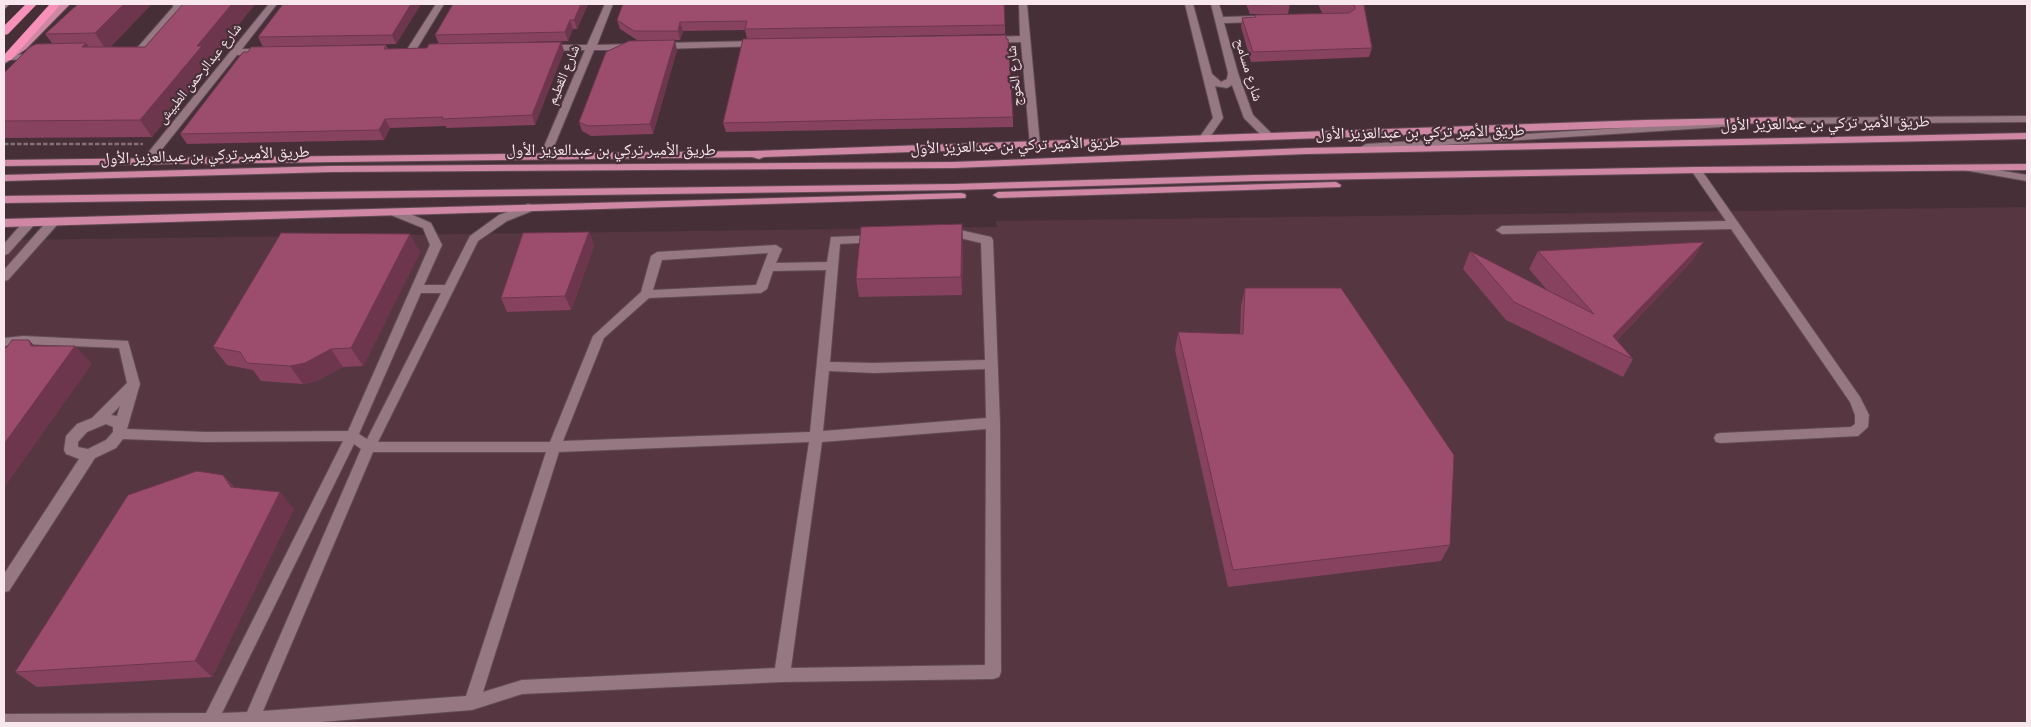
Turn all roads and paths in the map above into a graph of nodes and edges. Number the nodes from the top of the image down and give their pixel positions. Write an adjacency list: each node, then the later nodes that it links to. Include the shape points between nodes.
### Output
1 (32, 4): 13 (highway)
2 (56, 4): 24 (highway)
3 (66, 4): 24 (main road, via 23,47)
4 (177, 4): 22 (street, via 179,6 142,49)
5 (274, 4): 20 (street, شارع عبدالرحمن الطبيش)
6 (440, 4): 17 (street)
7 (609, 4): 19 (street, شارع القطيم)
8 (1023, 4): 14 (street, شارع الخوج)
9 (1189, 4): 26 (street)
10 (1215, 4): 12 (street, شارع مسامح)
11 (1269, 19): 12 (street)
12 (1220, 20): 25 (street, شارع مسامح)
13 (4, 32)
14 (1025, 39): 15 (street); 34 (street, شارع الخوج)
15 (975, 40)
16 (768, 44): 19 (street)
17 (413, 48)
18 (541, 48): 19 (street)
19 (590, 48): 37 (street, شارع القطيم)
20 (236, 52): 21 (street); 33 (street, شارع عبدالرحمن الطبيش)
21 (265, 52)
22 (123, 56)
23 (49, 57): 24 (street)
24 (5, 60)
25 (1233, 73): 26 (street, via 1232,80 1220,85); 29 (street, شارع مسامح, via 1248,116)
26 (1208, 76): 31 (street, via 1218,118)
27 (2027, 119): 28 (street)
28 (1790, 120): 29 (main road); 35 (street)
29 (1268, 136): 31 (main road)
30 (2027, 136): 35 (main road, طريق الأمير تركي بن عبدالعزيز الأول)
31 (1204, 138): 34 (main road)
32 (4, 144): 33 (path)
33 (161, 144): 38 (street, شارع عبدالرحمن الطبيش)
34 (1035, 144): 36 (main road)
35 (1306, 151): 41 (main road, طريق الأمير تركي بن عبدالعزيز الأول, via 954,165)
36 (753, 154): 37 (main road); 41 (main road)
37 (545, 156): 38 (main road)
38 (147, 161): 39 (main road)
39 (42, 162): 40 (main road); 42 (main road)
40 (4, 163)
41 (793, 166): 46 (main road, طريق الأمير تركي بن عبدالعزيز الأول, via 331,169)
42 (4, 167)
43 (1965, 167): 44 (main road); 45 (main road); 47 (street)
44 (2027, 167)
45 (1698, 172): 48 (main road, via 1254,178 954,188); 49 (main road); 54 (street)
46 (4, 178)
47 (2027, 178)
48 (4, 200)
49 (528, 208): 50 (main road); 63 (street, via 503,218 474,239)
50 (396, 212): 52 (main road); 62 (street, via 428,226 436,245)
51 (29, 222): 52 (main road); 53 (main road); 58 (street)
52 (54, 222): 61 (street)
53 (4, 223)
54 (1734, 225): 55 (street); 76 (street, via 1855,400 1862,415 1861,427 1852,432)
55 (1502, 230)
56 (931, 236): 68 (street, via 960,234 987,240)
57 (893, 237): 59 (street, via 835,240)
58 (4, 251)
59 (833, 266): 60 (street); 69 (street)
60 (768, 267): 64 (street, via 761,290); 64 (street, via 776,249 657,256)
61 (4, 277)
62 (417, 289): 63 (street); 74 (street)
63 (449, 289): 77 (street)
64 (646, 294): 78 (street, via 599,336)
65 (23, 340): 66 (street); 67 (street); 70 (street, via 124,344)
66 (4, 342)
67 (10, 354)
68 (990, 364): 69 (street, via 874,368); 72 (street)
69 (823, 366): 75 (street)
70 (134, 384): 71 (street); 73 (street)
71 (98, 420): 73 (street, via 113,420); 79 (street, via 82,428 71,440 71,450)
72 (993, 423): 75 (street); 81 (street, via 993,672)
73 (120, 429): 74 (street, via 206,437); 79 (street, via 105,448)
74 (352, 436): 77 (street); 84 (street)
75 (816, 437): 78 (street); 81 (street)
76 (1721, 438)
77 (369, 447): 78 (street); 85 (street)
78 (554, 447): 82 (street)
79 (90, 454): 80 (street)
80 (4, 586)
81 (782, 675): 82 (street, via 522,687)
82 (472, 702): 85 (street)
83 (4, 722): 84 (street)
84 (209, 722): 85 (street)
85 (251, 722)

